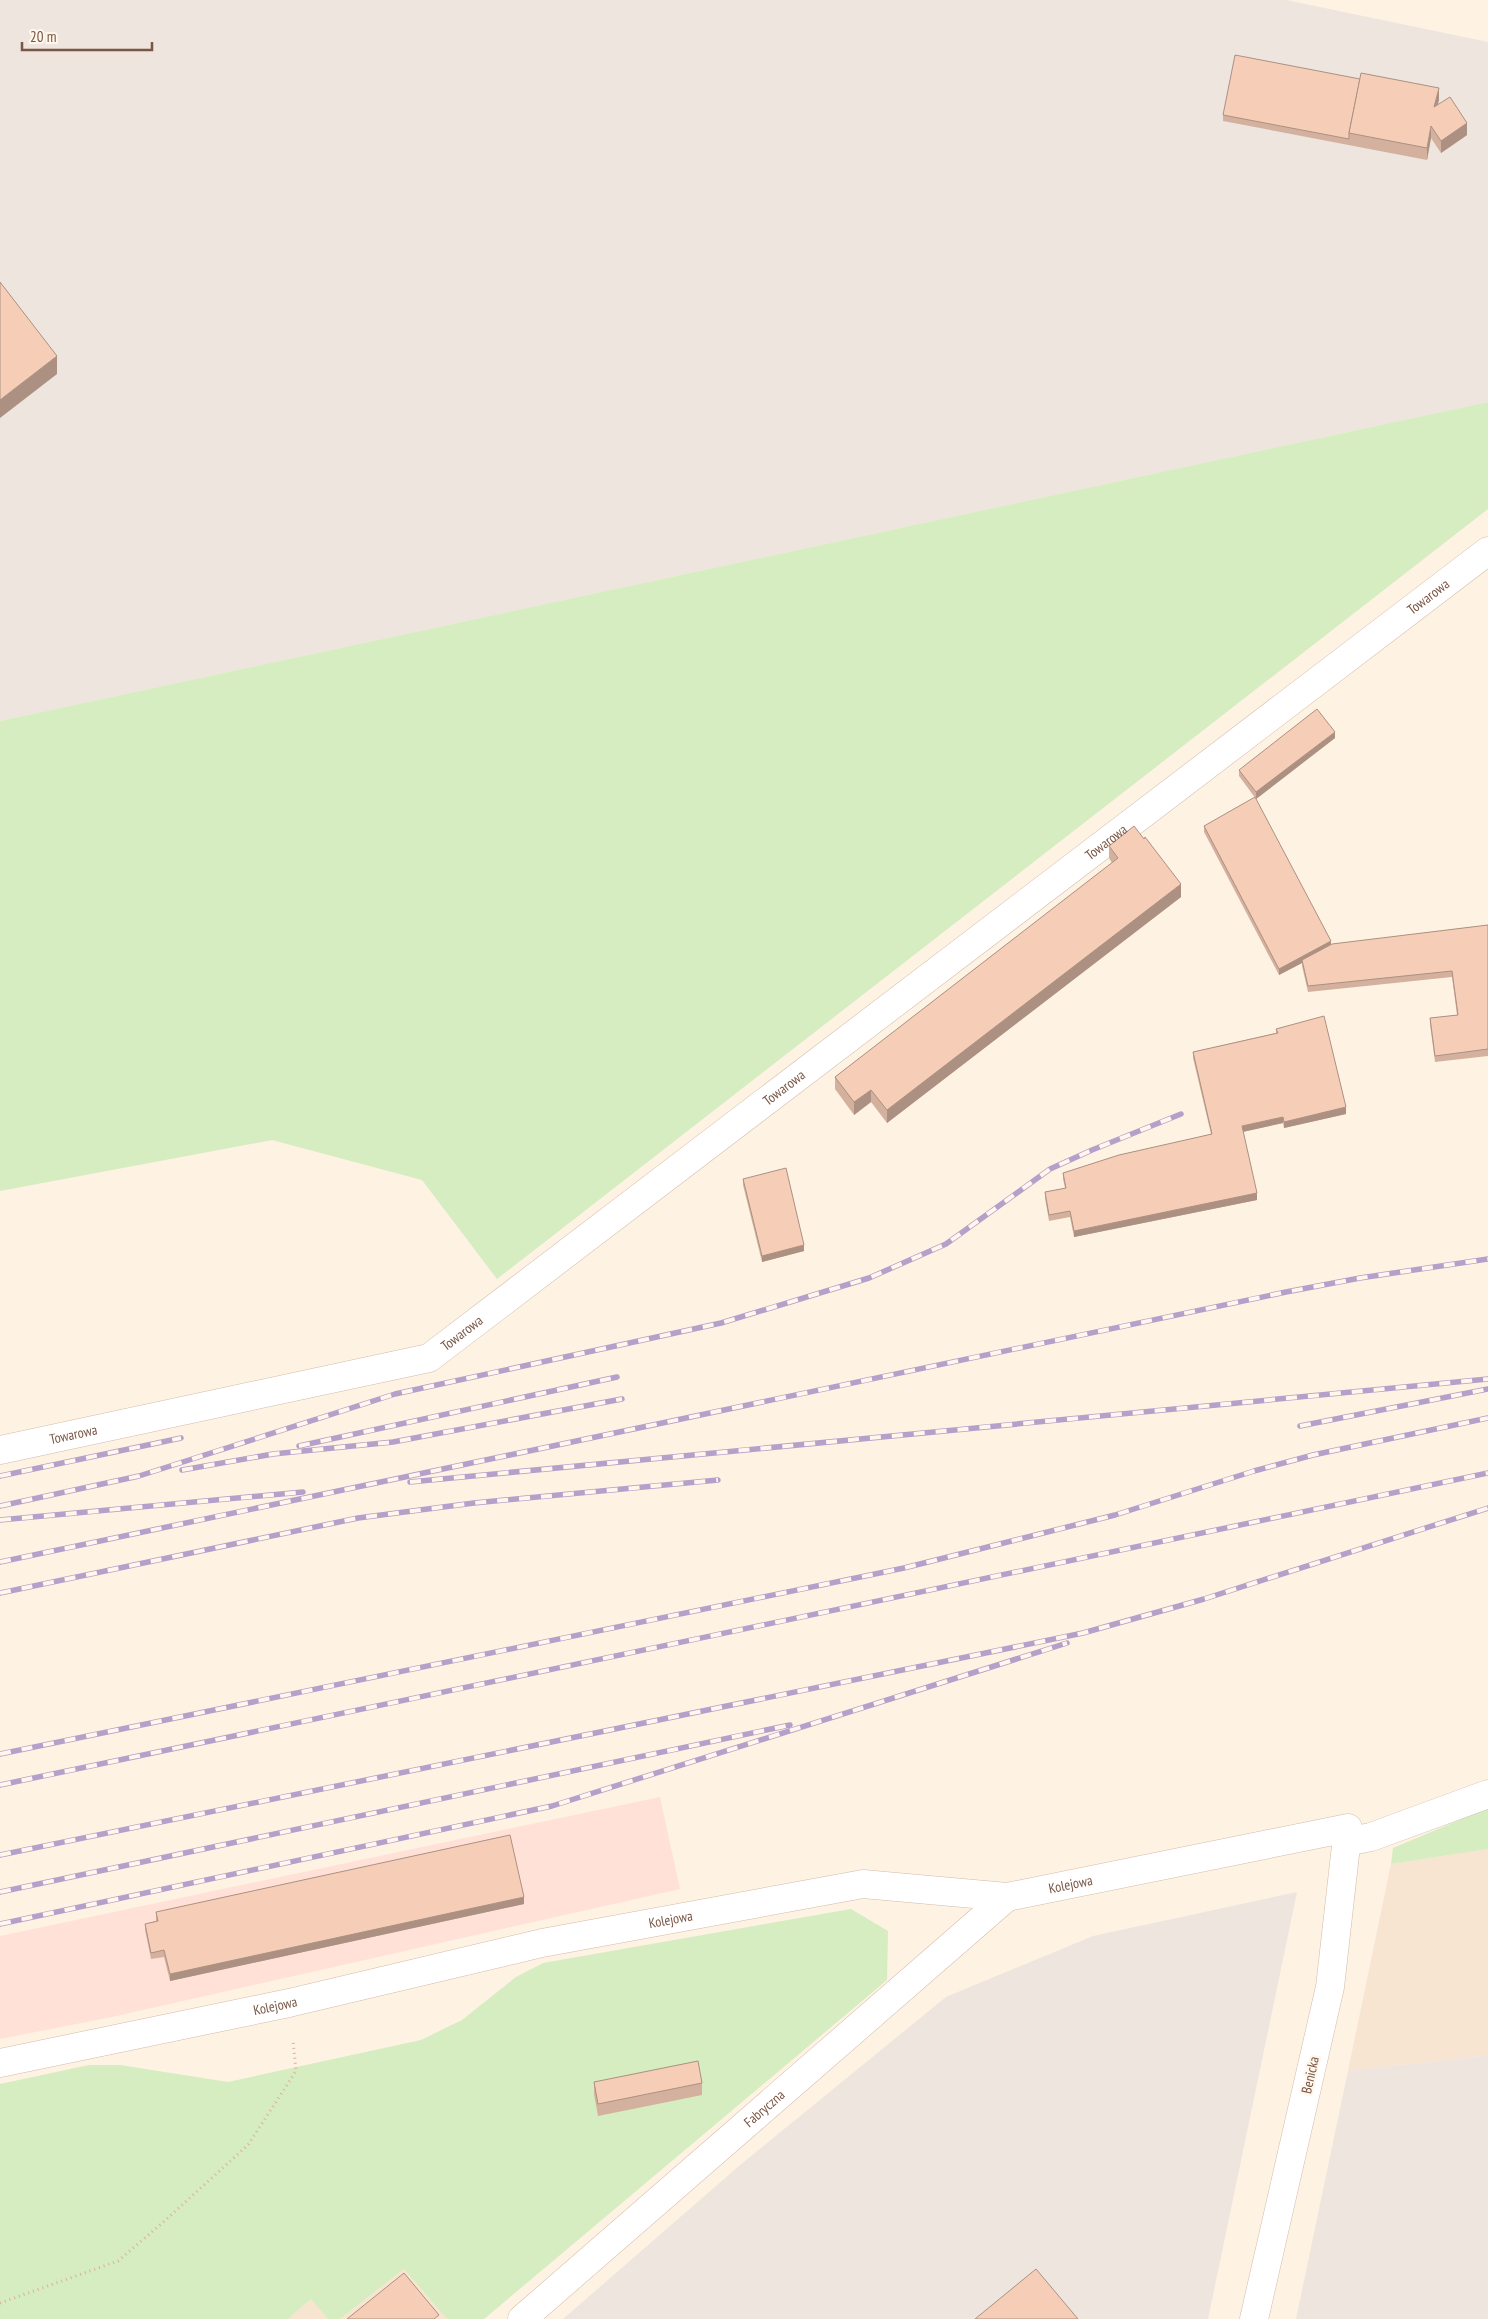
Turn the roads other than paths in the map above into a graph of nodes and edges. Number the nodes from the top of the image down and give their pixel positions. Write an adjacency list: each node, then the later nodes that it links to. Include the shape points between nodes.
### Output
1 (1488, 551): 2 (street, Towarowa, via 429,1358)
2 (0, 1450)
3 (1488, 1794): 4 (street, Kolejowa, via 1371,1837)
4 (1347, 1835): 5 (street, Kolejowa); 8 (street, Benicka, via 1330,1988)
5 (1007, 1897): 6 (street, Kolejowa, via 863,1884 542,1943); 7 (street, Fabryczna)
6 (0, 2064)
7 (522, 2319)
8 (1254, 2319)

